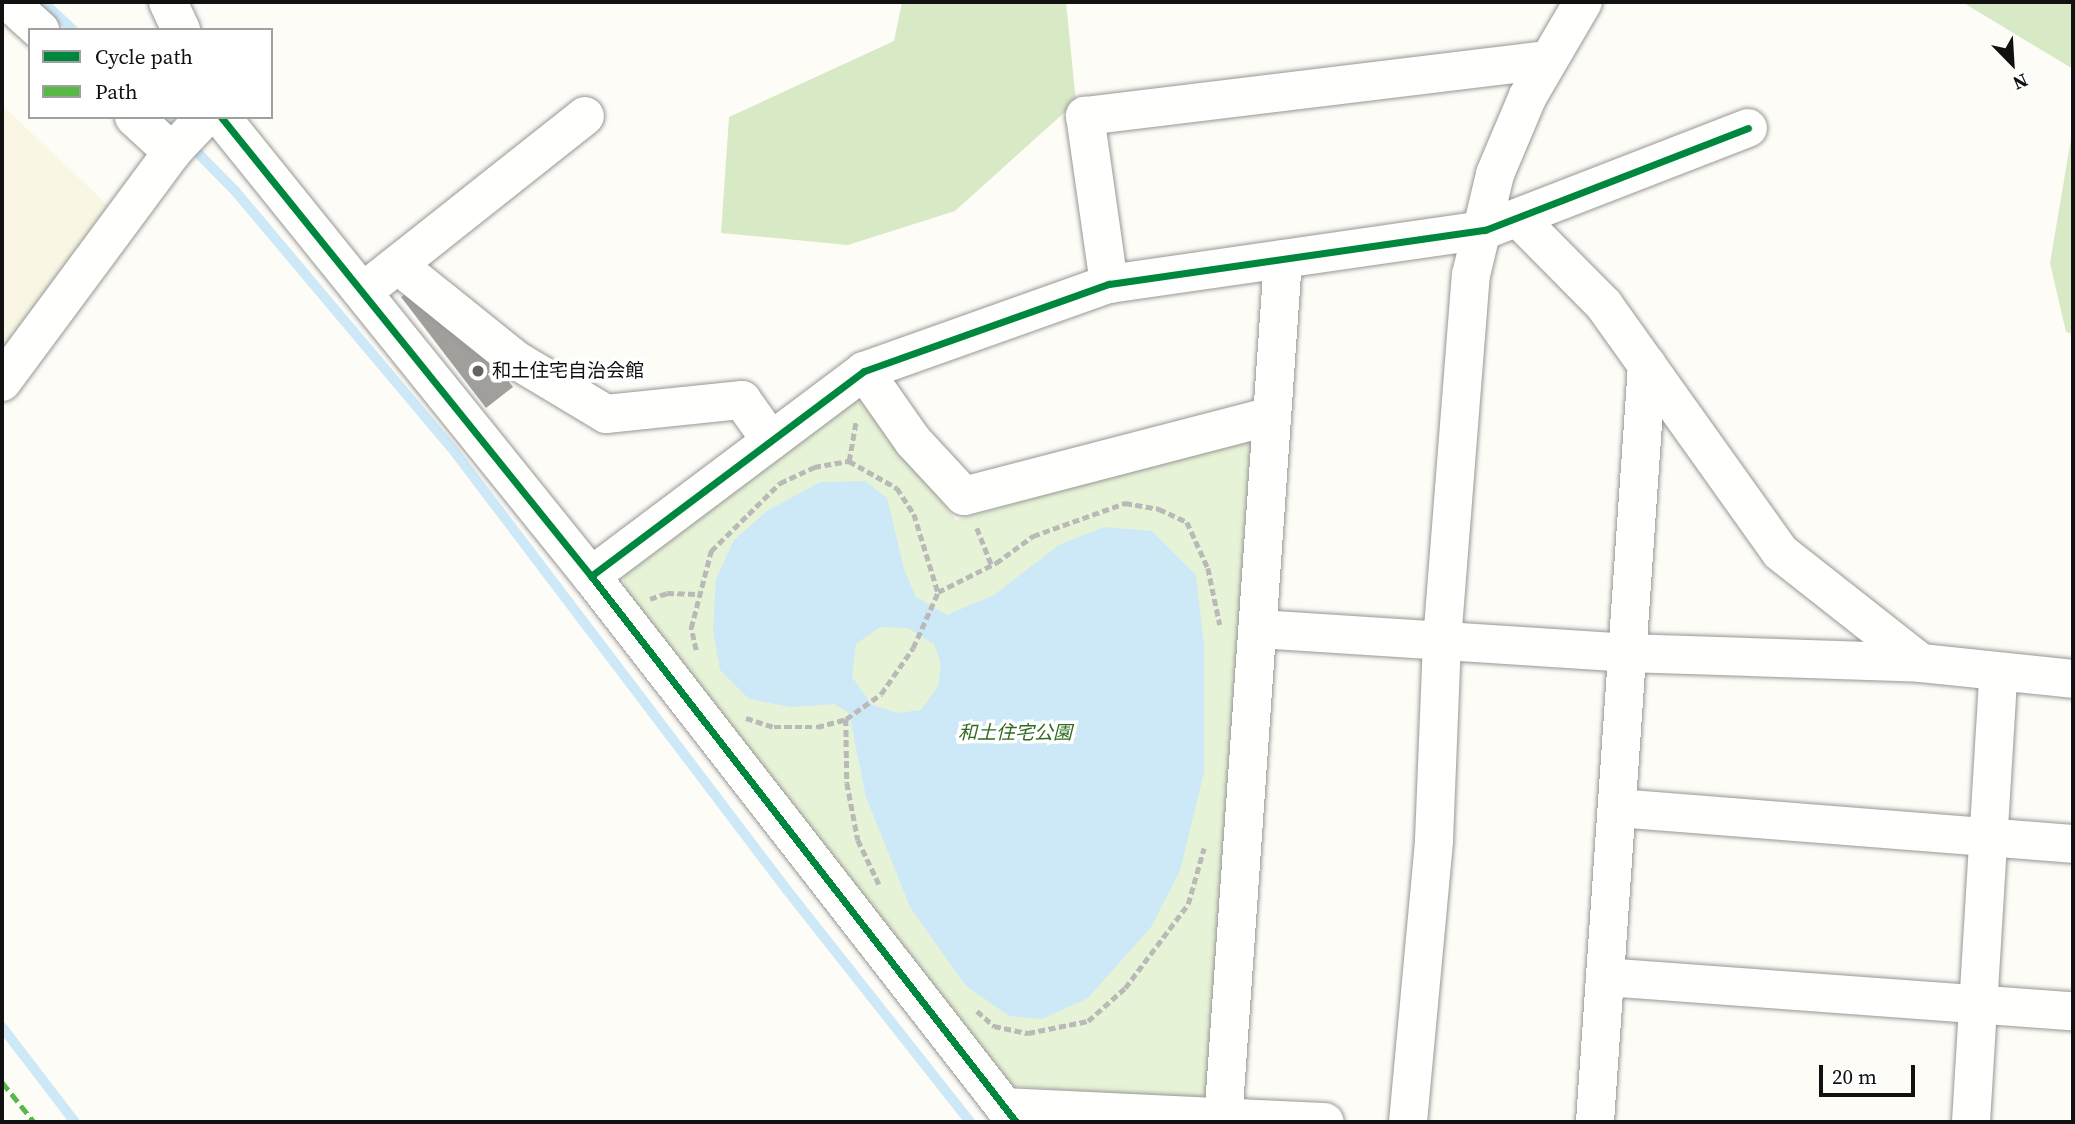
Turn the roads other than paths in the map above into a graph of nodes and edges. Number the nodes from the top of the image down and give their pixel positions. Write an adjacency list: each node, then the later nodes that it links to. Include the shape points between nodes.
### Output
1 (9, 2): 4 (street)
2 (168, 2): 5 (street)
3 (1583, 2): 6 (street)
4 (38, 28)
5 (180, 28)
6 (1548, 60): 13 (street, via 1495,174); 16 (street, via 1085,116)
7 (585, 116): 15 (street)
8 (136, 119): 12 (street)
9 (203, 119): 12 (street)
10 (223, 119): 17 (street)
11 (1748, 128): 13 (street)
12 (172, 152): 20 (street)
13 (1502, 224): 14 (street); 18 (street, via 1604,305); 25 (street, via 1471,275)
14 (1283, 259): 16 (street); 21 (street)
15 (399, 266): 17 (street); 22 (street, via 516,360 606,414 742,400)
16 (1109, 284): 19 (street)
17 (362, 292): 23 (street)
18 (1647, 365): 26 (street); 27 (street, via 1780,552)
19 (864, 371): 21 (street, via 913,440 964,496); 22 (street)
20 (2, 382)
21 (1272, 416): 24 (street)
22 (771, 441): 23 (street)
23 (591, 576): 36 (street)
24 (1259, 629): 25 (street); 37 (street)
25 (1442, 640): 26 (street); 39 (street, via 1434,840)
26 (1626, 653): 27 (street); 30 (street)
27 (1921, 663): 28 (street)
28 (1997, 675): 29 (street); 31 (street)
29 (2073, 679)
30 (1617, 808): 31 (street); 33 (street)
31 (1988, 837): 32 (street); 34 (street)
32 (2073, 844)
33 (1605, 977): 34 (street); 40 (street)
34 (1978, 1004): 35 (street); 41 (street)
35 (2073, 1011)
36 (1011, 1114): 37 (street)
37 (1222, 1118): 38 (street)
38 (1325, 1122)
39 (1408, 1122)
40 (1595, 1122)
41 (1971, 1122)

